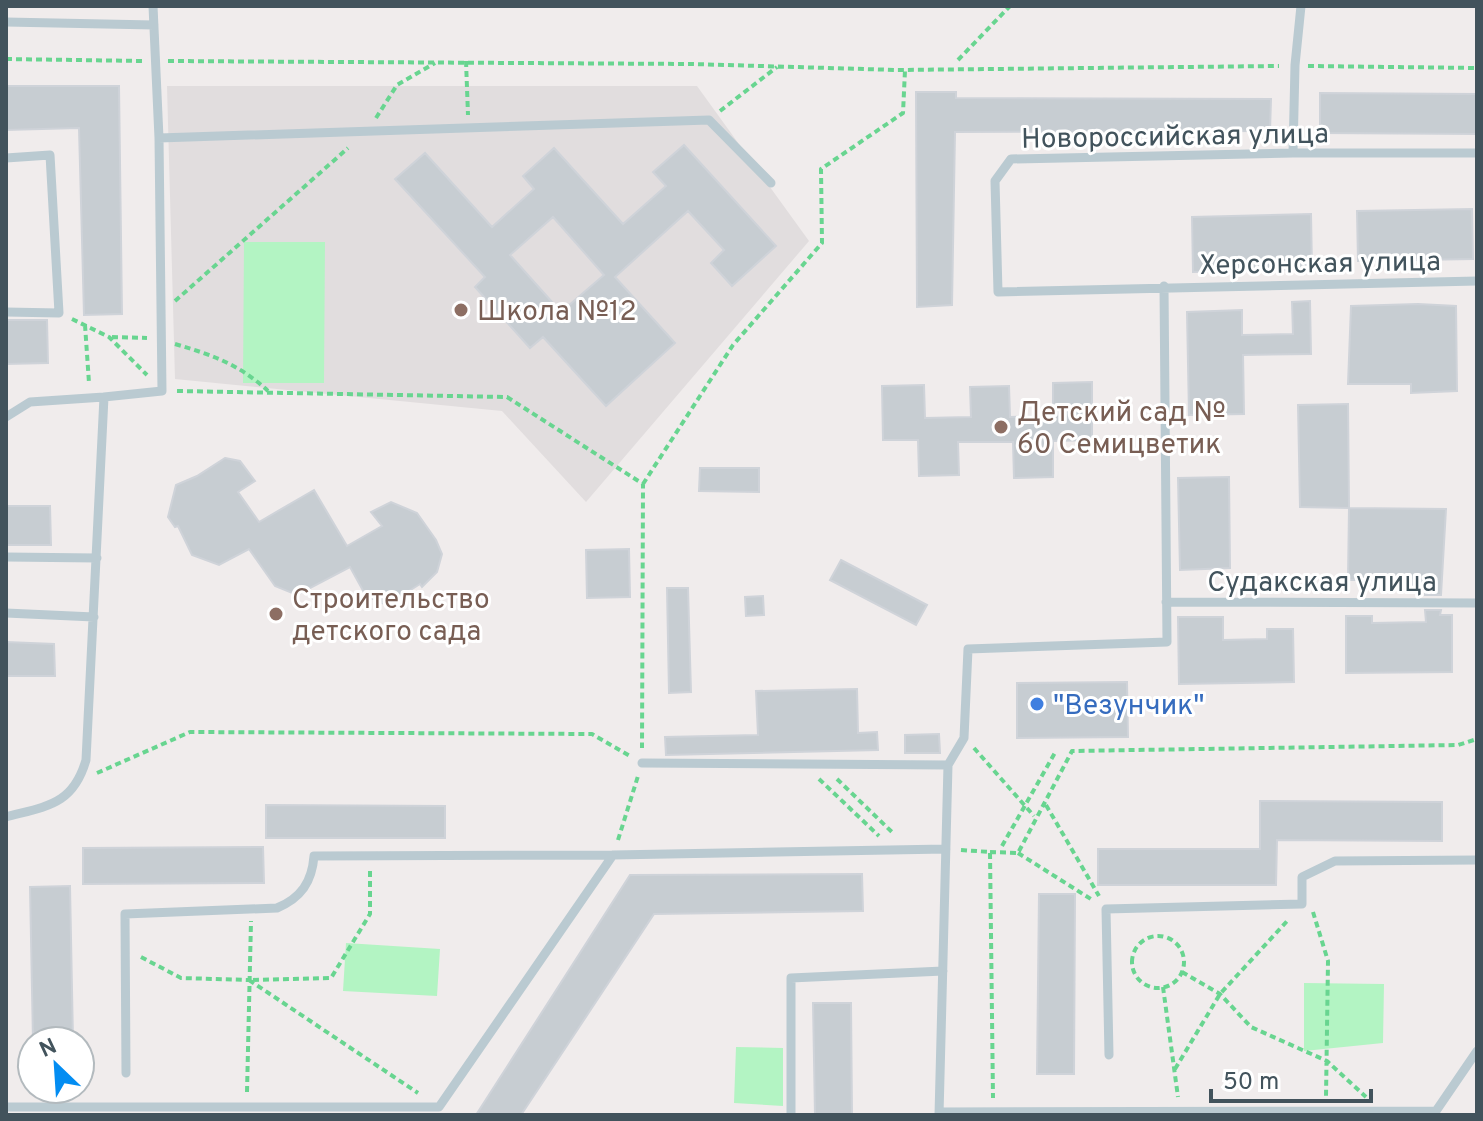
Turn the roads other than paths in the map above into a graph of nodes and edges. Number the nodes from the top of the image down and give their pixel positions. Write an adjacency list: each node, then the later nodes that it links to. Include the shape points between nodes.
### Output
1 (153, 6): 4 (lane)
2 (1301, 6): 6 (lane)
3 (6, 22): 4 (lane)
4 (154, 25): 5 (lane)
5 (159, 138): 9 (lane, via 709,120); 14 (lane, via 162,391)
6 (1293, 153): 7 (lane, Новороссийская улица); 12 (lane, Новороссийская улица, via 1011,159 995,181)
7 (1477, 153)
8 (6, 158): 13 (lane, via 50,155 59,313)
9 (771, 183)
10 (1477, 281): 11 (lane, Херсонская улица)
11 (1164, 286): 12 (lane, Херсонская улица); 18 (lane)
12 (998, 292)
13 (6, 312)
14 (104, 397): 15 (lane, via 30,402); 17 (lane)
15 (6, 417)
16 (6, 557): 17 (lane)
17 (97, 558): 21 (lane)
18 (1166, 602): 19 (lane, Судакская улица); 23 (lane, via 1167,642 968,649 964,738)
19 (1477, 603)
20 (6, 613): 21 (lane)
21 (94, 617): 24 (lane, via 86,760 80,780 54,802)
22 (642, 763): 23 (lane)
23 (948, 765): 25 (lane)
24 (6, 817)
25 (946, 849): 26 (lane); 28 (lane)
26 (613, 855): 31 (lane, via 314,856 304,891 277,908 125,914); 32 (lane, via 439,1107)
27 (1477, 860): 30 (lane, via 1335,861 1302,877 1307,905 1106,909)
28 (943, 971): 33 (lane); 34 (lane, via 791,978)
29 (1477, 1051): 33 (lane, via 1436,1111)
30 (1109, 1055)
31 (126, 1073)
32 (6, 1107)
33 (939, 1114)
34 (791, 1115)

